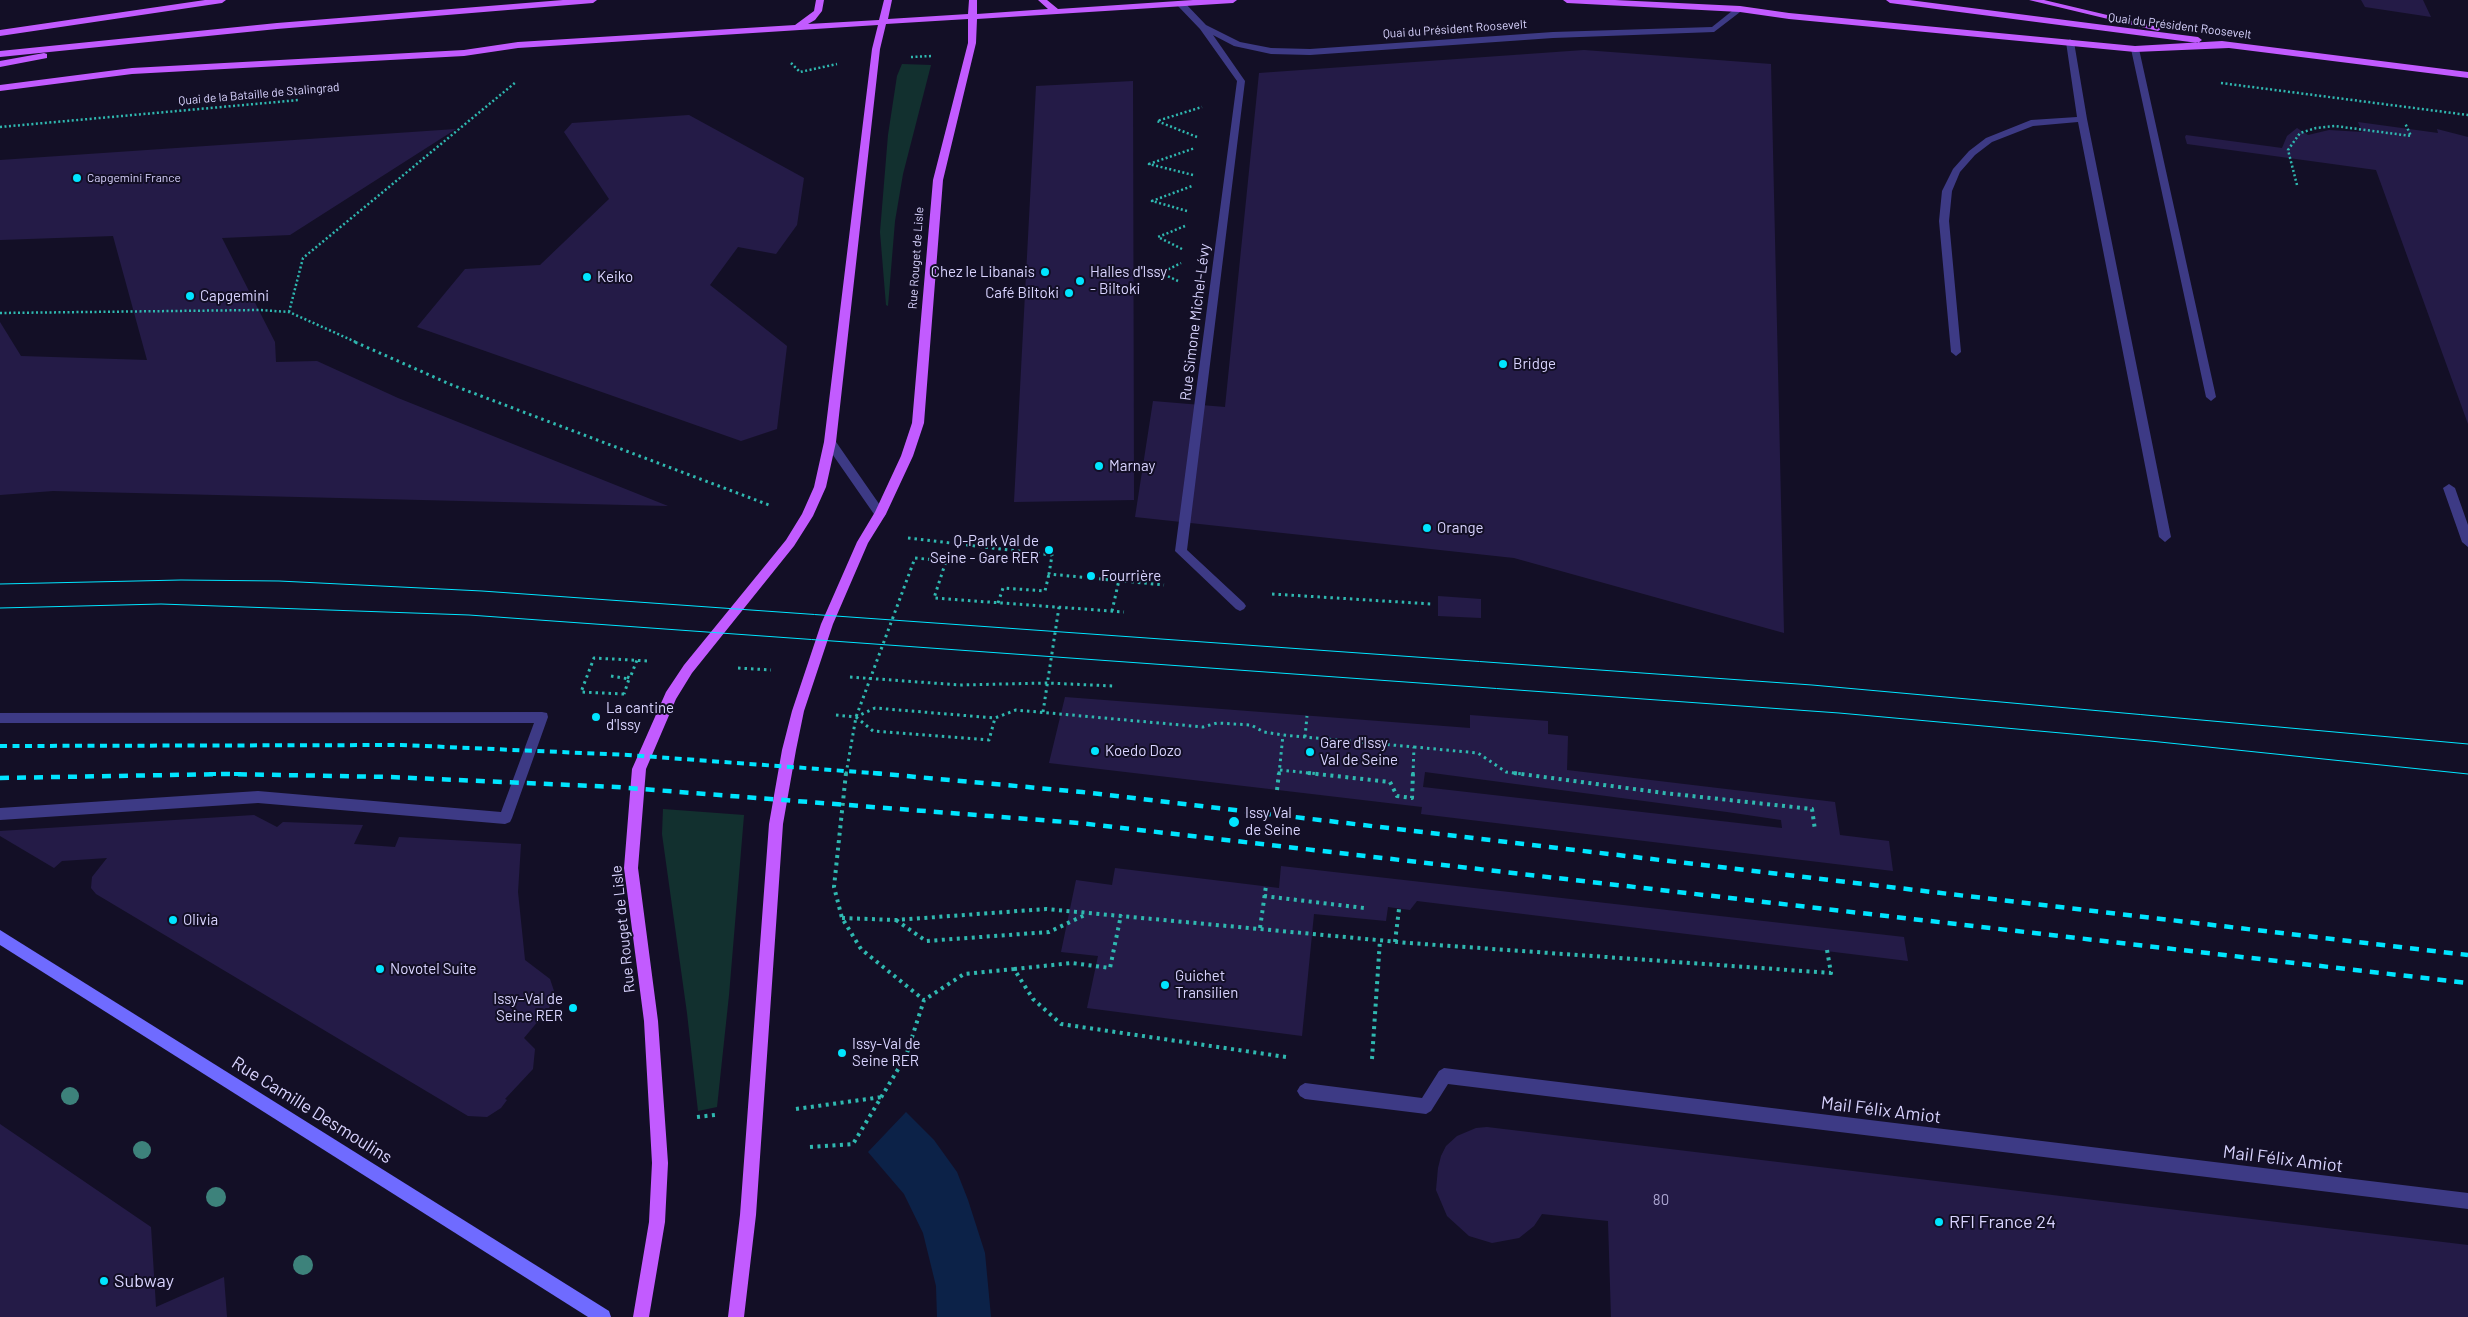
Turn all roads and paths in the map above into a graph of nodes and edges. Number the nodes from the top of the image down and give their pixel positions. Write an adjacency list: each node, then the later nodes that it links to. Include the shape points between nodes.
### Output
1 (222, 0): 18 (main road)
2 (593, 0): 19 (main road)
3 (820, 0): 16 (main road, via 818,11)
4 (888, 0): 15 (main road, Rue Rouget de Lisle)
5 (973, 0): 14 (main road, Rue Rouget de Lisle)
6 (1042, 0): 13 (main road)
7 (1233, 0): 11 (main road)
8 (1567, 0): 12 (main road)
9 (1890, 0): 21 (main road, Quai du Président Roosevelt)
10 (2033, 0): 21 (main road)
11 (1180, 3): 13 (main road); 17 (street, Quai du Président Roosevelt)
12 (1740, 9): 17 (street, Quai du Président Roosevelt, via 1714,29 1553,35 1310,52 1271,51 1237,44); 20 (main road)
13 (1057, 12): 14 (main road)
14 (973, 17): 15 (main road); 54 (main road, Rue Rouget de Lisle, via 972,43 938,180 918,423 907,456)
15 (883, 21): 16 (main road); 51 (main road, Rue Rouget de Lisle, via 872,79)
16 (800, 26): 30 (main road, via 518,45 464,53 132,71)
17 (1203, 27): 31 (street, Rue Simone Michel-Lévy, via 1241,81)
18 (0, 33)
19 (143, 39): 23 (main road); 26 (main road)
20 (2070, 42): 22 (main road); 34 (street)
21 (2229, 44): 22 (main road); 27 (main road, Quai du Président Roosevelt)
22 (2135, 49): 50 (street)
23 (0, 54)
24 (936, 56): 25 (path)
25 (905, 58)
26 (0, 64)
27 (2468, 75)
28 (509, 81): 47 (path, via 519,80 303,258)
29 (2217, 82): 33 (path)
30 (0, 88)
31 (1239, 96): 37 (path, via 1157,120); 46 (street, Rue Simone Michel-Lévy)
32 (304, 99): 36 (path, Quai de la Bataille de Stalingrad)
33 (2468, 115)
34 (2082, 119): 49 (street, via 2031,123 1989,140 1956,171 1947,191 1944,221); 55 (street)
35 (2405, 123): 40 (path, via 2411,136 2335,126 2300,134 2288,150)
36 (0, 126)
37 (1202, 139)
38 (1202, 146): 39 (path, via 1149,164)
39 (1201, 176)
40 (2297, 184)
41 (1193, 185): 42 (path, via 1152,201)
42 (1189, 212)
43 (1191, 224): 44 (path, via 1158,237)
44 (1188, 252)
45 (1187, 260): 46 (path, via 1161,273)
46 (1213, 298): 62 (street, Rue Simone Michel-Lévy, via 1181,551)
47 (289, 312): 48 (path); 53 (path, via 452,385)
48 (0, 313)
49 (1956, 352)
50 (2211, 397)
51 (830, 442): 54 (street); 105 (main road, Rue Rouget de Lisle, via 820,487 807,516 790,543 688,669 671,696 639,770 631,868 656,1076 660,1163 657,1222)
52 (2449, 488): 57 (street)
53 (773, 506)
54 (880, 514): 106 (main road, Rue Rouget de Lisle, via 863,542 827,624 798,711 789,750 776,824 748,1214)
55 (2165, 537)
56 (902, 538): 58 (path)
57 (2468, 542)
58 (1052, 555)
59 (1049, 574): 61 (path, via 1045,591 1003,588)
60 (1119, 580): 64 (path)
61 (998, 603): 63 (path); 73 (path, via 934,598 946,561 915,558)
62 (1240, 606)
63 (1059, 607): 64 (path); 67 (path)
64 (1112, 611): 65 (path)
65 (1124, 612)
66 (611, 676): 70 (path, via 630,678 637,660 594,658 580,692)
67 (1047, 683): 68 (path); 69 (path); 71 (path)
68 (960, 685)
69 (1113, 686)
70 (624, 694)
71 (1043, 712): 75 (path, via 1016,710); 76 (path, via 1203,727 1217,723 1244,724)
72 (1307, 716): 77 (path)
73 (856, 717): 75 (path, via 875,708); 75 (path, via 873,731 977,740 989,740); 89 (path, via 834,887)
74 (0, 718): 81 (street, via 542,717 505,818 258,798)
75 (995, 718)
76 (1283, 735): 77 (path); 79 (path)
77 (1305, 737): 78 (path)
78 (1414, 747): 79 (path, via 1412,798 1397,796 1390,782); 82 (path, via 1478,754 1506,772 1812,809)
79 (1280, 770): 80 (path)
80 (1277, 790)
81 (0, 814)
82 (1815, 830)
83 (1266, 886): 84 (path)
84 (1264, 896): 85 (path); 91 (path)
85 (1364, 908)
86 (1399, 909): 94 (path)
87 (1088, 914): 88 (path); 90 (path, via 1046,909); 90 (path, via 1049,932 926,941)
88 (1121, 915): 91 (path); 96 (path, via 1110,968 1072,963)
89 (842, 918): 90 (path); 97 (path, via 861,948)
90 (896, 920)
91 (1260, 928): 93 (path)
92 (0, 937): 104 (street, Rue Camille Desmoulins)
93 (1380, 940): 94 (path); 98 (path)
94 (1395, 942): 95 (path, via 1831,973)
95 (1827, 950)
96 (1014, 969): 97 (path, via 964,974); 99 (path, via 1033,999 1061,1024 1296,1058 1295,1090)
97 (924, 1000): 100 (path, via 906,1056)
98 (1372, 1060)
99 (1305, 1091): 103 (street, Mail Félix Amiot, via 1426,1106 1444,1076)
100 (882, 1097): 101 (path); 102 (path, via 853,1144)
101 (800, 1108)
102 (810, 1147)
103 (2468, 1201)
104 (604, 1317)
105 (641, 1317)
106 (736, 1317)

